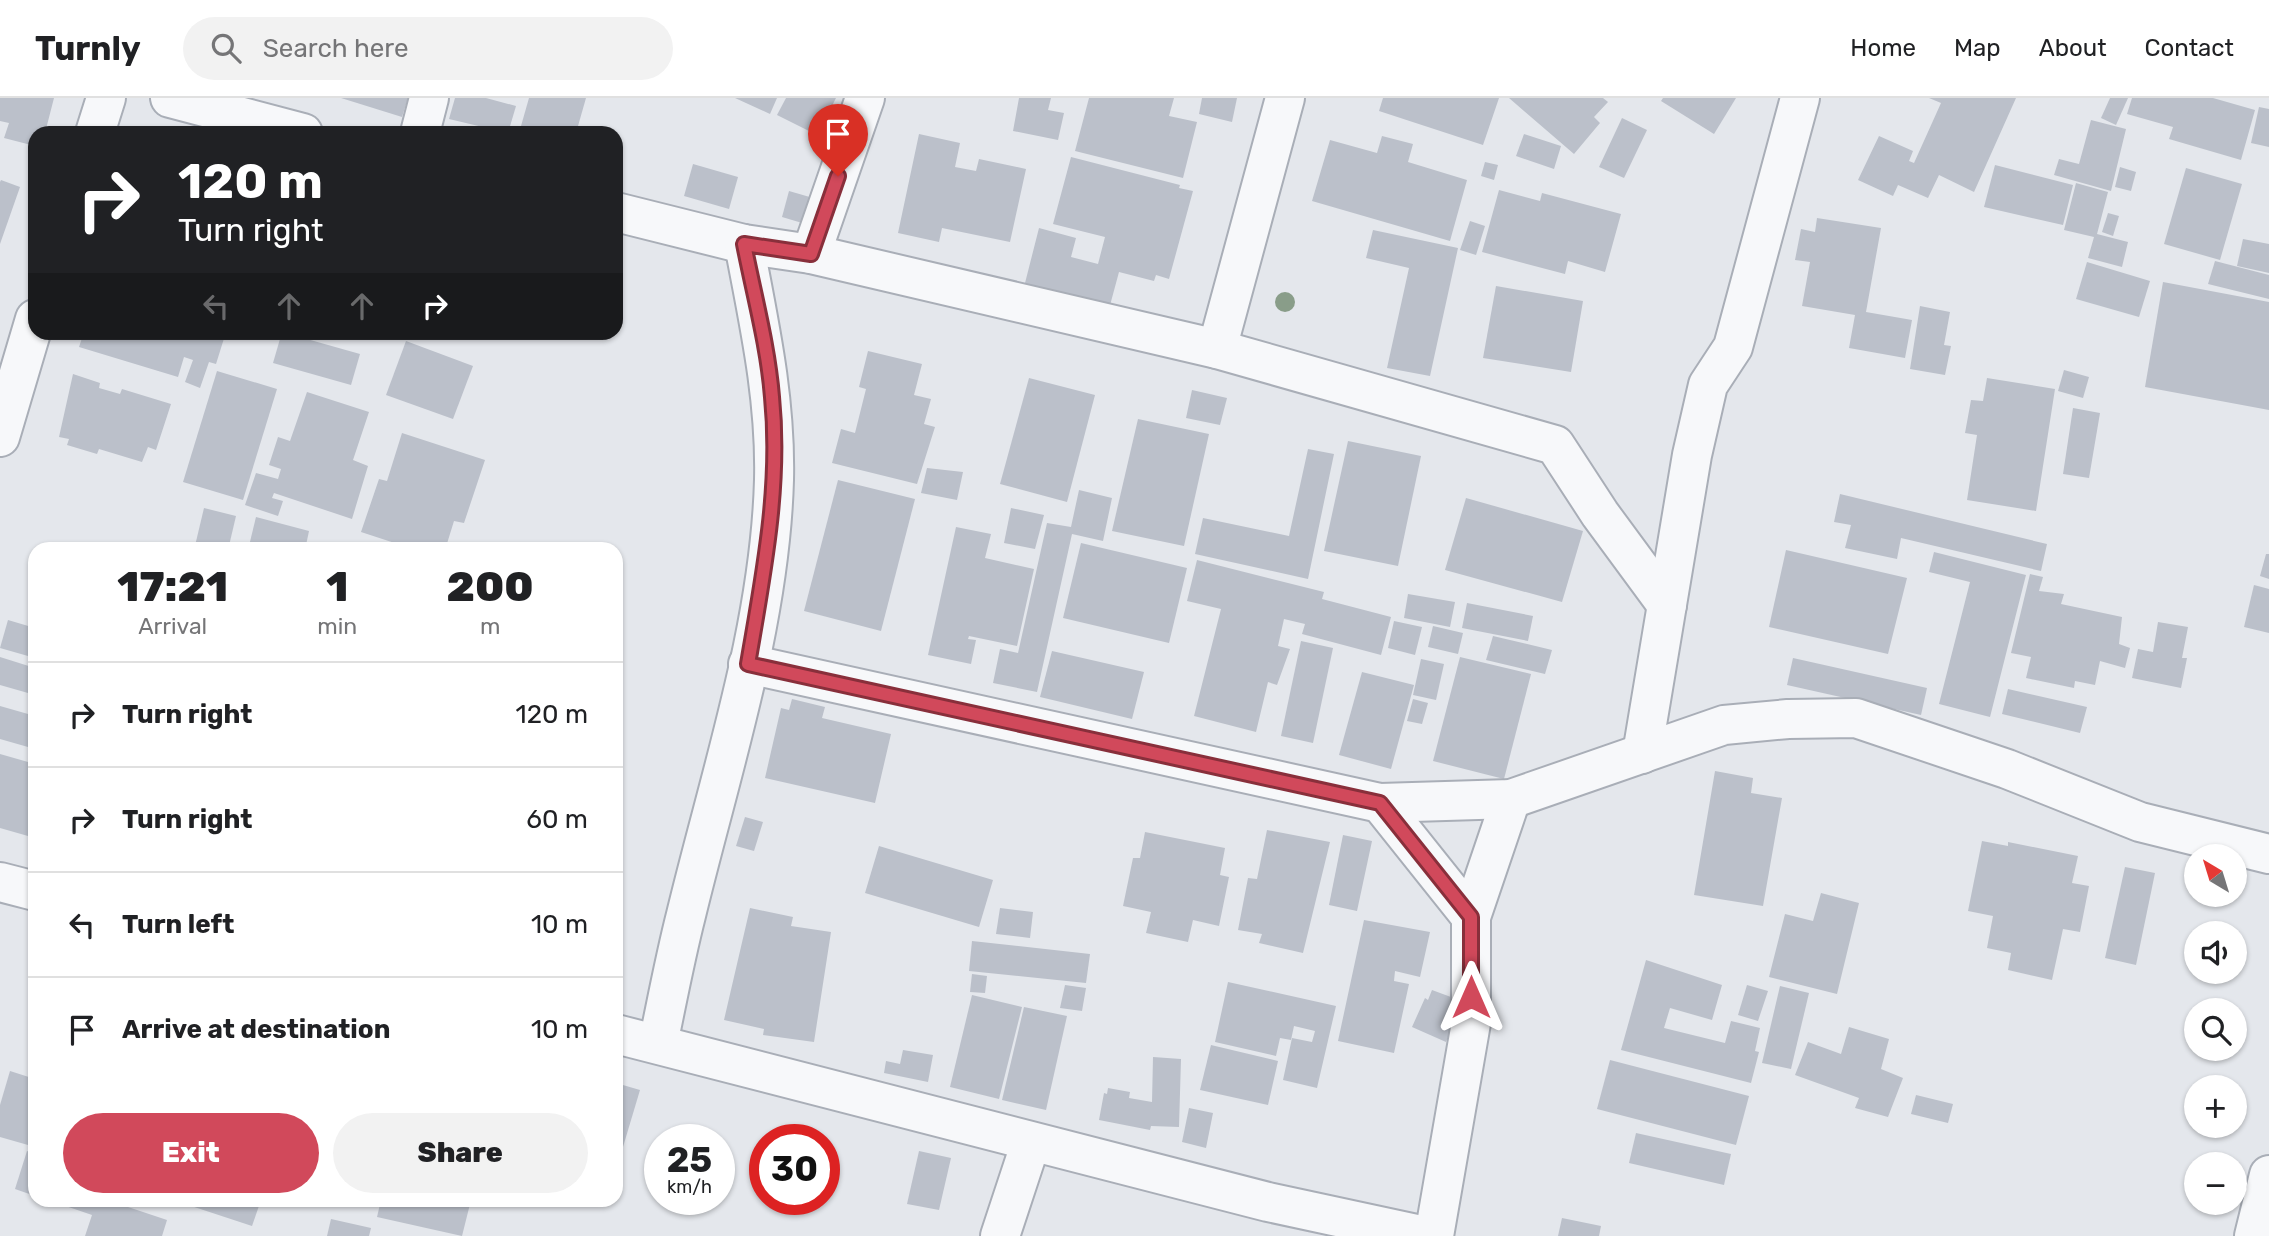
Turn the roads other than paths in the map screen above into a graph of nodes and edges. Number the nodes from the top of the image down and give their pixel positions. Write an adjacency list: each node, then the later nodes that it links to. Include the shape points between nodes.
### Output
1 (106, 98): 7 (street)
2 (170, 98): 8 (street)
3 (429, 98): 9 (street)
4 (865, 98): 12 (street)
5 (1285, 98): 14 (street)
6 (1800, 98): 16 (street, via 1733,347 1708,385)
7 (97, 126)
8 (276, 126)
9 (422, 126)
10 (623, 214): 11 (street)
11 (744, 244): 12 (street); 17 (street, via 772,397 774,481 764,577)
12 (811, 254): 14 (street)
13 (29, 340): 15 (street)
14 (1217, 349): 16 (street, via 1555,445)
15 (0, 437)
16 (1667, 605): 18 (street)
17 (748, 664): 20 (street); 26 (street)
18 (1642, 754): 19 (street); 21 (street, via 1724,725 1856,718 2007,769 2140,822)
19 (1511, 799): 20 (street); 24 (street)
20 (1380, 803): 24 (street)
21 (2269, 853)
22 (0, 882): 23 (street)
23 (28, 889)
24 (1471, 917): 31 (street, via 1471,1023)
25 (623, 1036): 26 (street)
26 (658, 1044): 27 (street)
27 (1031, 1142): 29 (street); 30 (street, via 1268,1202)
28 (2269, 1175): 32 (street)
29 (1000, 1236)
30 (1426, 1236)
31 (1434, 1236)
32 (2254, 1236)

